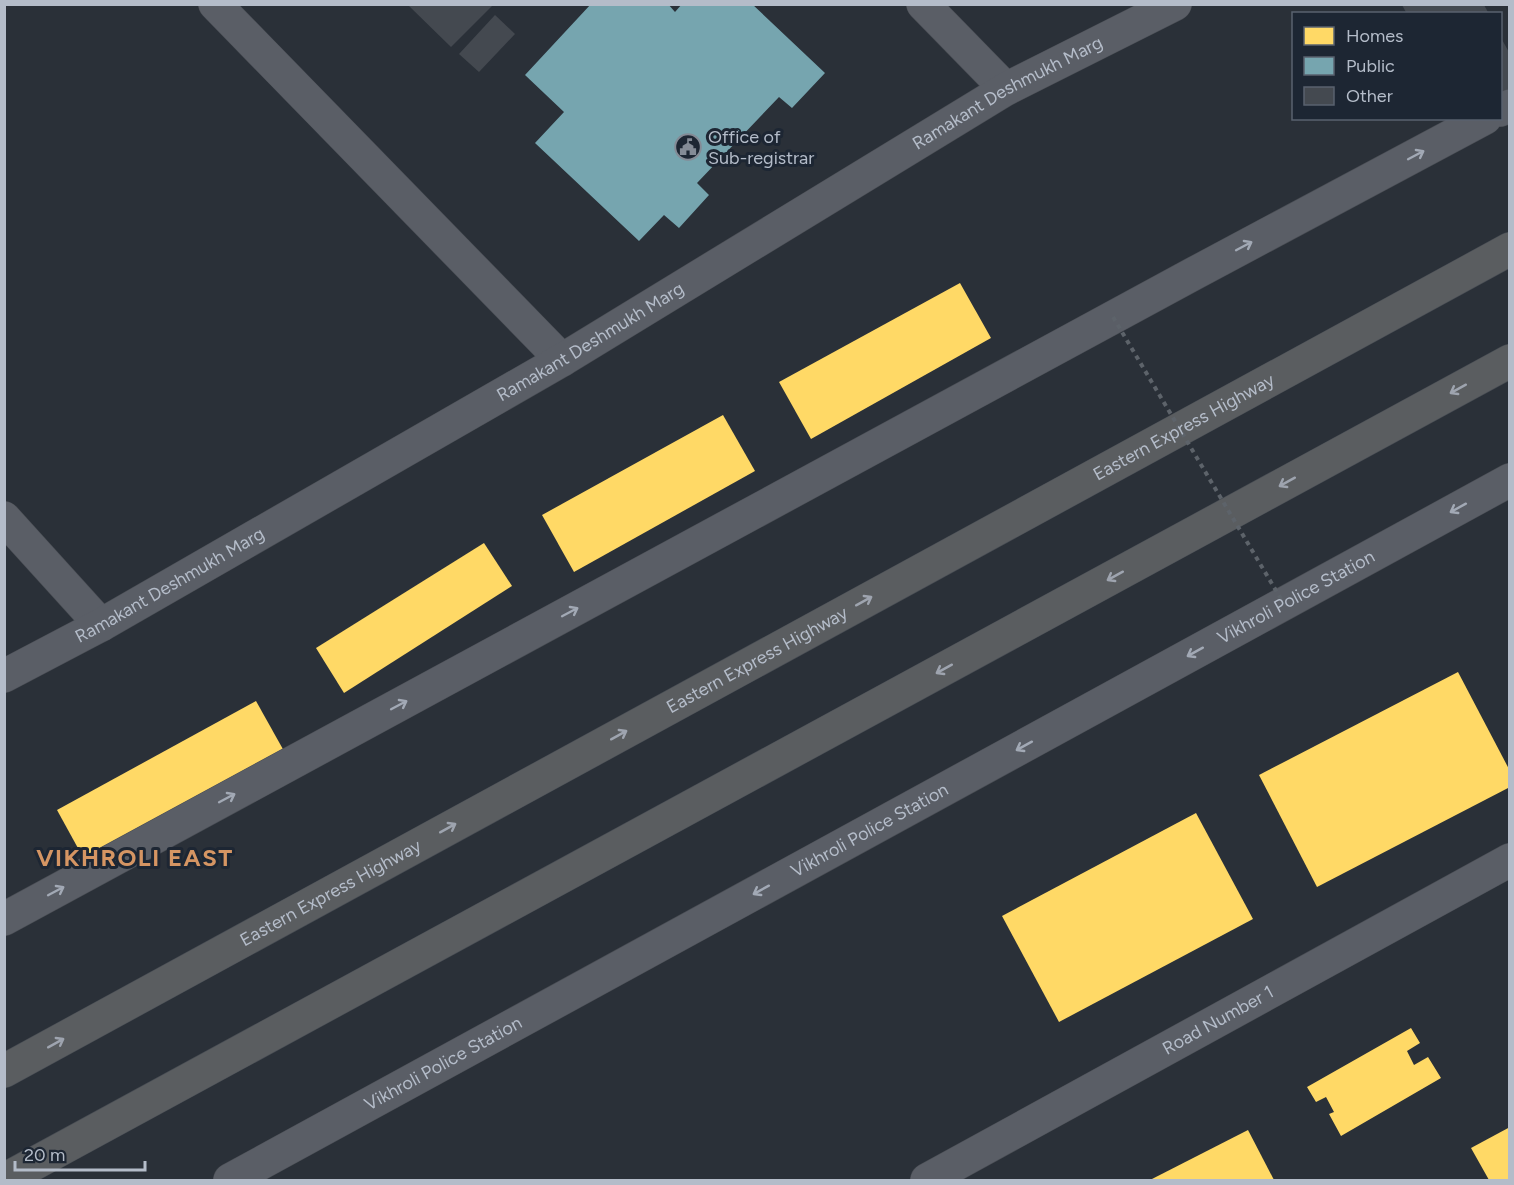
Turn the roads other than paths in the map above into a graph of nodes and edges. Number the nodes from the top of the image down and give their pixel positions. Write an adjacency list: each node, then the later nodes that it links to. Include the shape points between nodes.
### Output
1 (215, 4): 7 (street)
2 (923, 4): 4 (street)
3 (1175, 4): 4 (street, Ramakant Deshmukh Marg)
4 (1006, 89): 7 (street, Ramakant Deshmukh Marg)
5 (1481, 120): 14 (street, one-way to 5)
6 (1509, 249): 15 (highway, Eastern Express Highway, one-way to 6)
7 (562, 360): 11 (street, Ramakant Deshmukh Marg)
8 (1509, 361): 16 (highway, one-way to 16)
9 (1509, 480): 17 (street, Vikhroli Police Station, one-way to 17)
10 (4, 518): 11 (street)
11 (102, 625): 12 (street, Ramakant Deshmukh Marg)
12 (4, 676)
13 (1509, 860): 18 (street, Road Number 1)
14 (4, 919)
15 (4, 1071)
16 (4, 1180)
17 (230, 1180)
18 (927, 1180)

